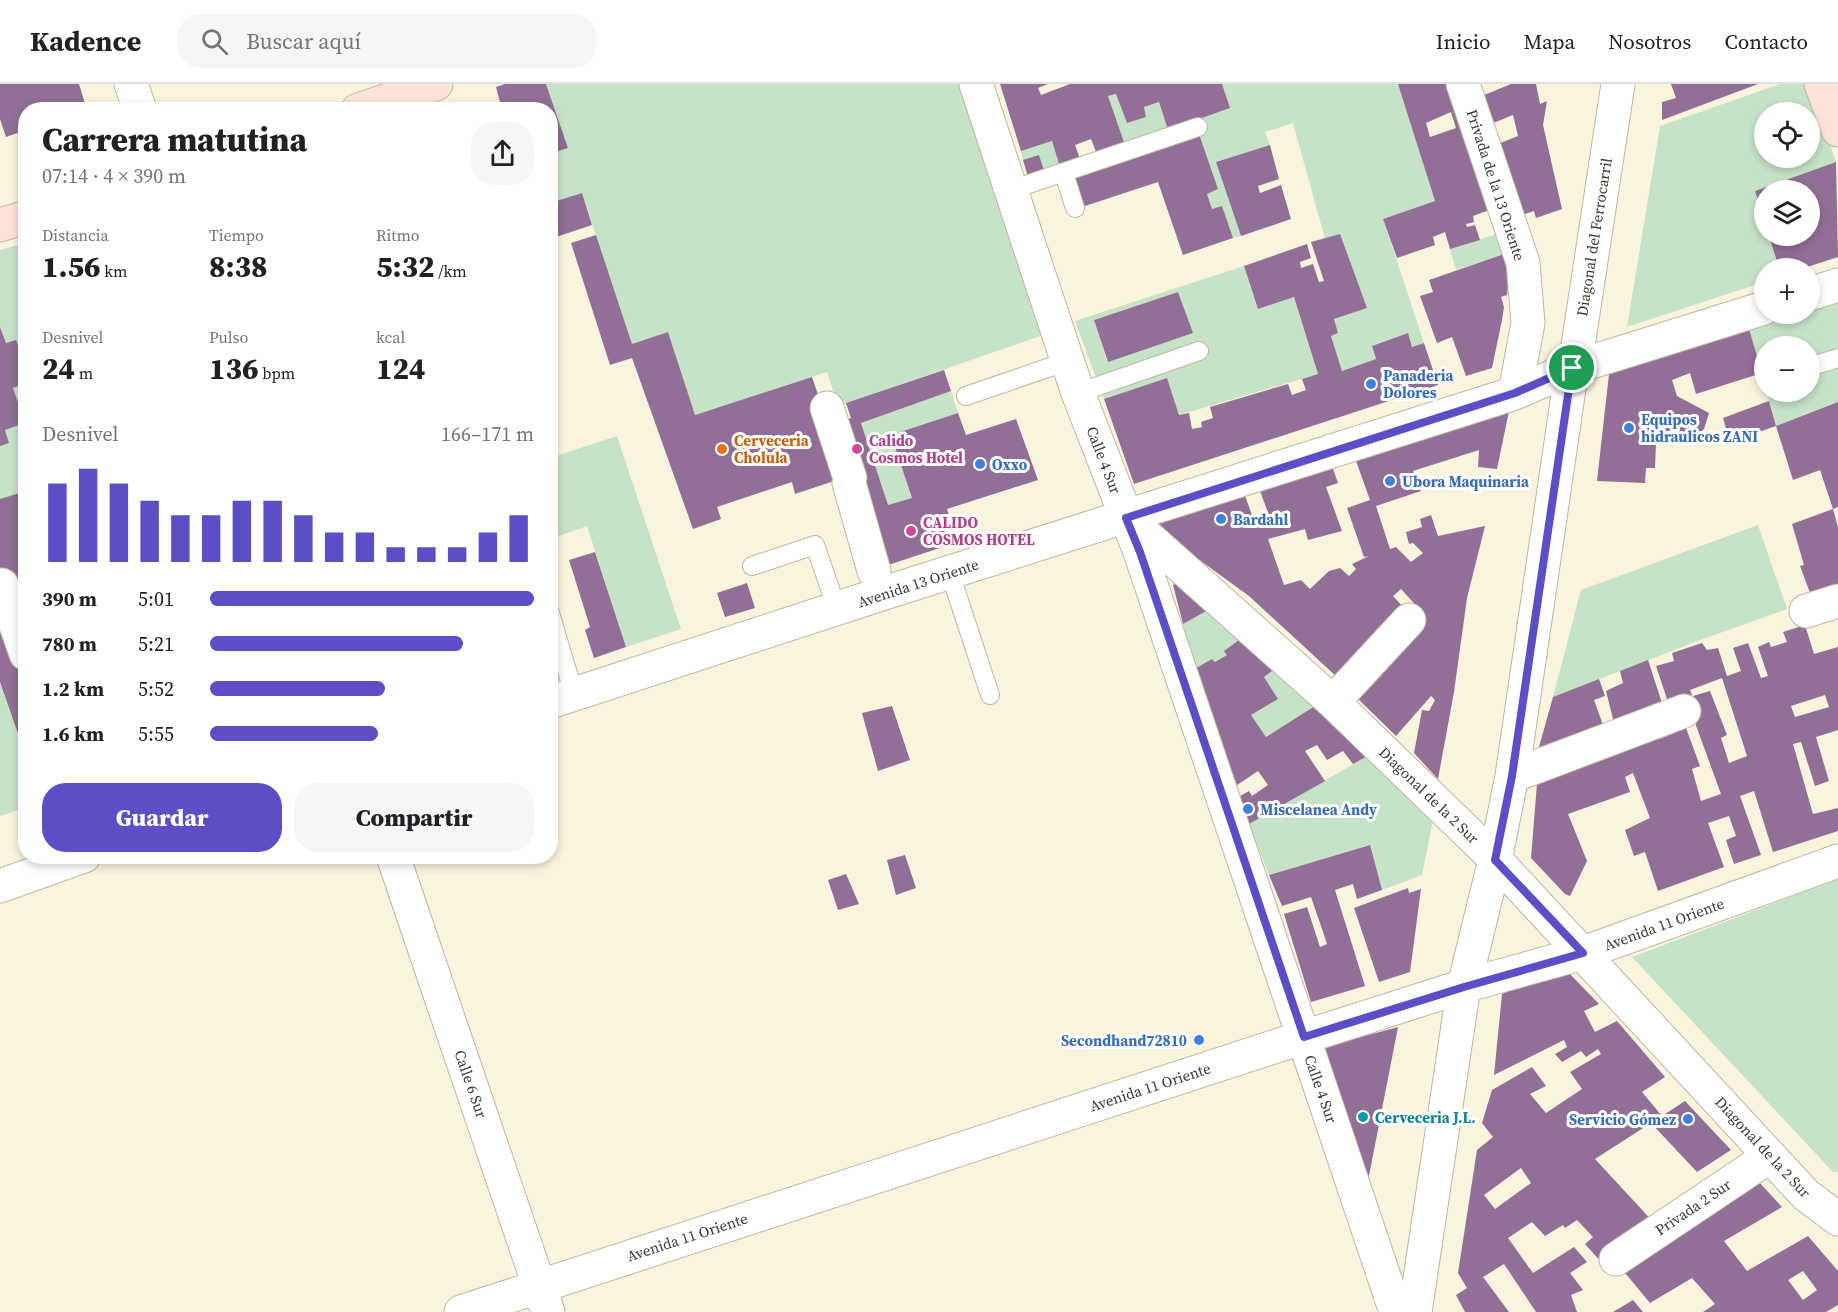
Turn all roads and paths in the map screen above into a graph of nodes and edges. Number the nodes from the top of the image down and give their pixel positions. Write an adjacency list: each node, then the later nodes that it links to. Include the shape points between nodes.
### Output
1 (131, 84): 7 (street)
2 (436, 84): 8 (street)
3 (976, 84): 12 (street, Calle 4 Sur)
4 (1463, 84): 25 (street, Privada de la 13 Oriente, via 1523,263 1528,323)
5 (1821, 84): 10 (street)
6 (1620, 85): 23 (street, Diagonal del Ferrocarril)
7 (137, 102)
8 (382, 102)
9 (1198, 128): 11 (lane)
10 (1838, 130)
11 (1064, 173): 12 (lane); 13 (lane)
12 (1011, 190): 21 (street, Calle 4 Sur)
13 (1075, 208)
14 (18, 219): 15 (street)
15 (0, 225)
16 (1838, 285): 17 (street)
17 (1820, 291)
18 (1754, 311): 23 (street, Avenida 13 Oriente)
19 (1199, 351): 24 (lane)
20 (1838, 358): 22 (lane)
21 (1068, 361): 24 (street, Calle 4 Sur); 26 (lane)
22 (1820, 364)
23 (1572, 368): 25 (street, Avenida 13 Oriente); 43 (street, Diagonal del Ferrocarril)
24 (1078, 393): 28 (street, Calle 4 Sur)
25 (1515, 393): 28 (street, Avenida 13 Oriente)
26 (966, 396)
27 (827, 408): 30 (street)
28 (1126, 518): 31 (street, Avenida 13 Oriente); 41 (street, Diagonal de la 2 Sur); 51 (street, Calle 4 Sur)
29 (752, 566): 34 (lane, via 815,545)
30 (874, 571)
31 (950, 573): 34 (street, Avenida 13 Oriente); 39 (lane)
32 (2, 585): 37 (street)
33 (1838, 601): 35 (street)
34 (837, 609): 40 (street, Avenida 13 Oriente)
35 (1806, 611)
36 (1409, 620): 41 (street)
37 (18, 631)
38 (558, 670): 40 (lane)
39 (990, 695)
40 (562, 698)
41 (1333, 702): 44 (street, Diagonal de la 2 Sur)
42 (1684, 711): 43 (street)
43 (1512, 776): 44 (street, Diagonal del Ferrocarril)
44 (1495, 860): 49 (street, Diagonal de la 2 Sur); 50 (street, Diagonal del Ferrocarril)
45 (1838, 861): 49 (street, Avenida 11 Oriente)
46 (62, 864): 48 (street)
47 (396, 864): 56 (street, Calle 6 Sur)
48 (0, 886)
49 (1583, 953): 50 (street, Avenida 11 Oriente); 52 (street, Diagonal de la 2 Sur)
50 (1464, 987): 51 (street, Avenida 11 Oriente); 59 (street, Diagonal del Ferrocarril)
51 (1304, 1037): 56 (street, Avenida 11 Oriente); 58 (street, Calle 4 Sur)
52 (1770, 1156): 53 (street, Diagonal de la 2 Sur); 55 (street, Privada 2 Sur)
53 (1822, 1195): 54 (street, Diagonal de la 2 Sur)
54 (1838, 1220)
55 (1617, 1259)
56 (544, 1298): 57 (street, Avenida 11 Oriente)
57 (460, 1312)
58 (1396, 1312)
59 (1415, 1312)

